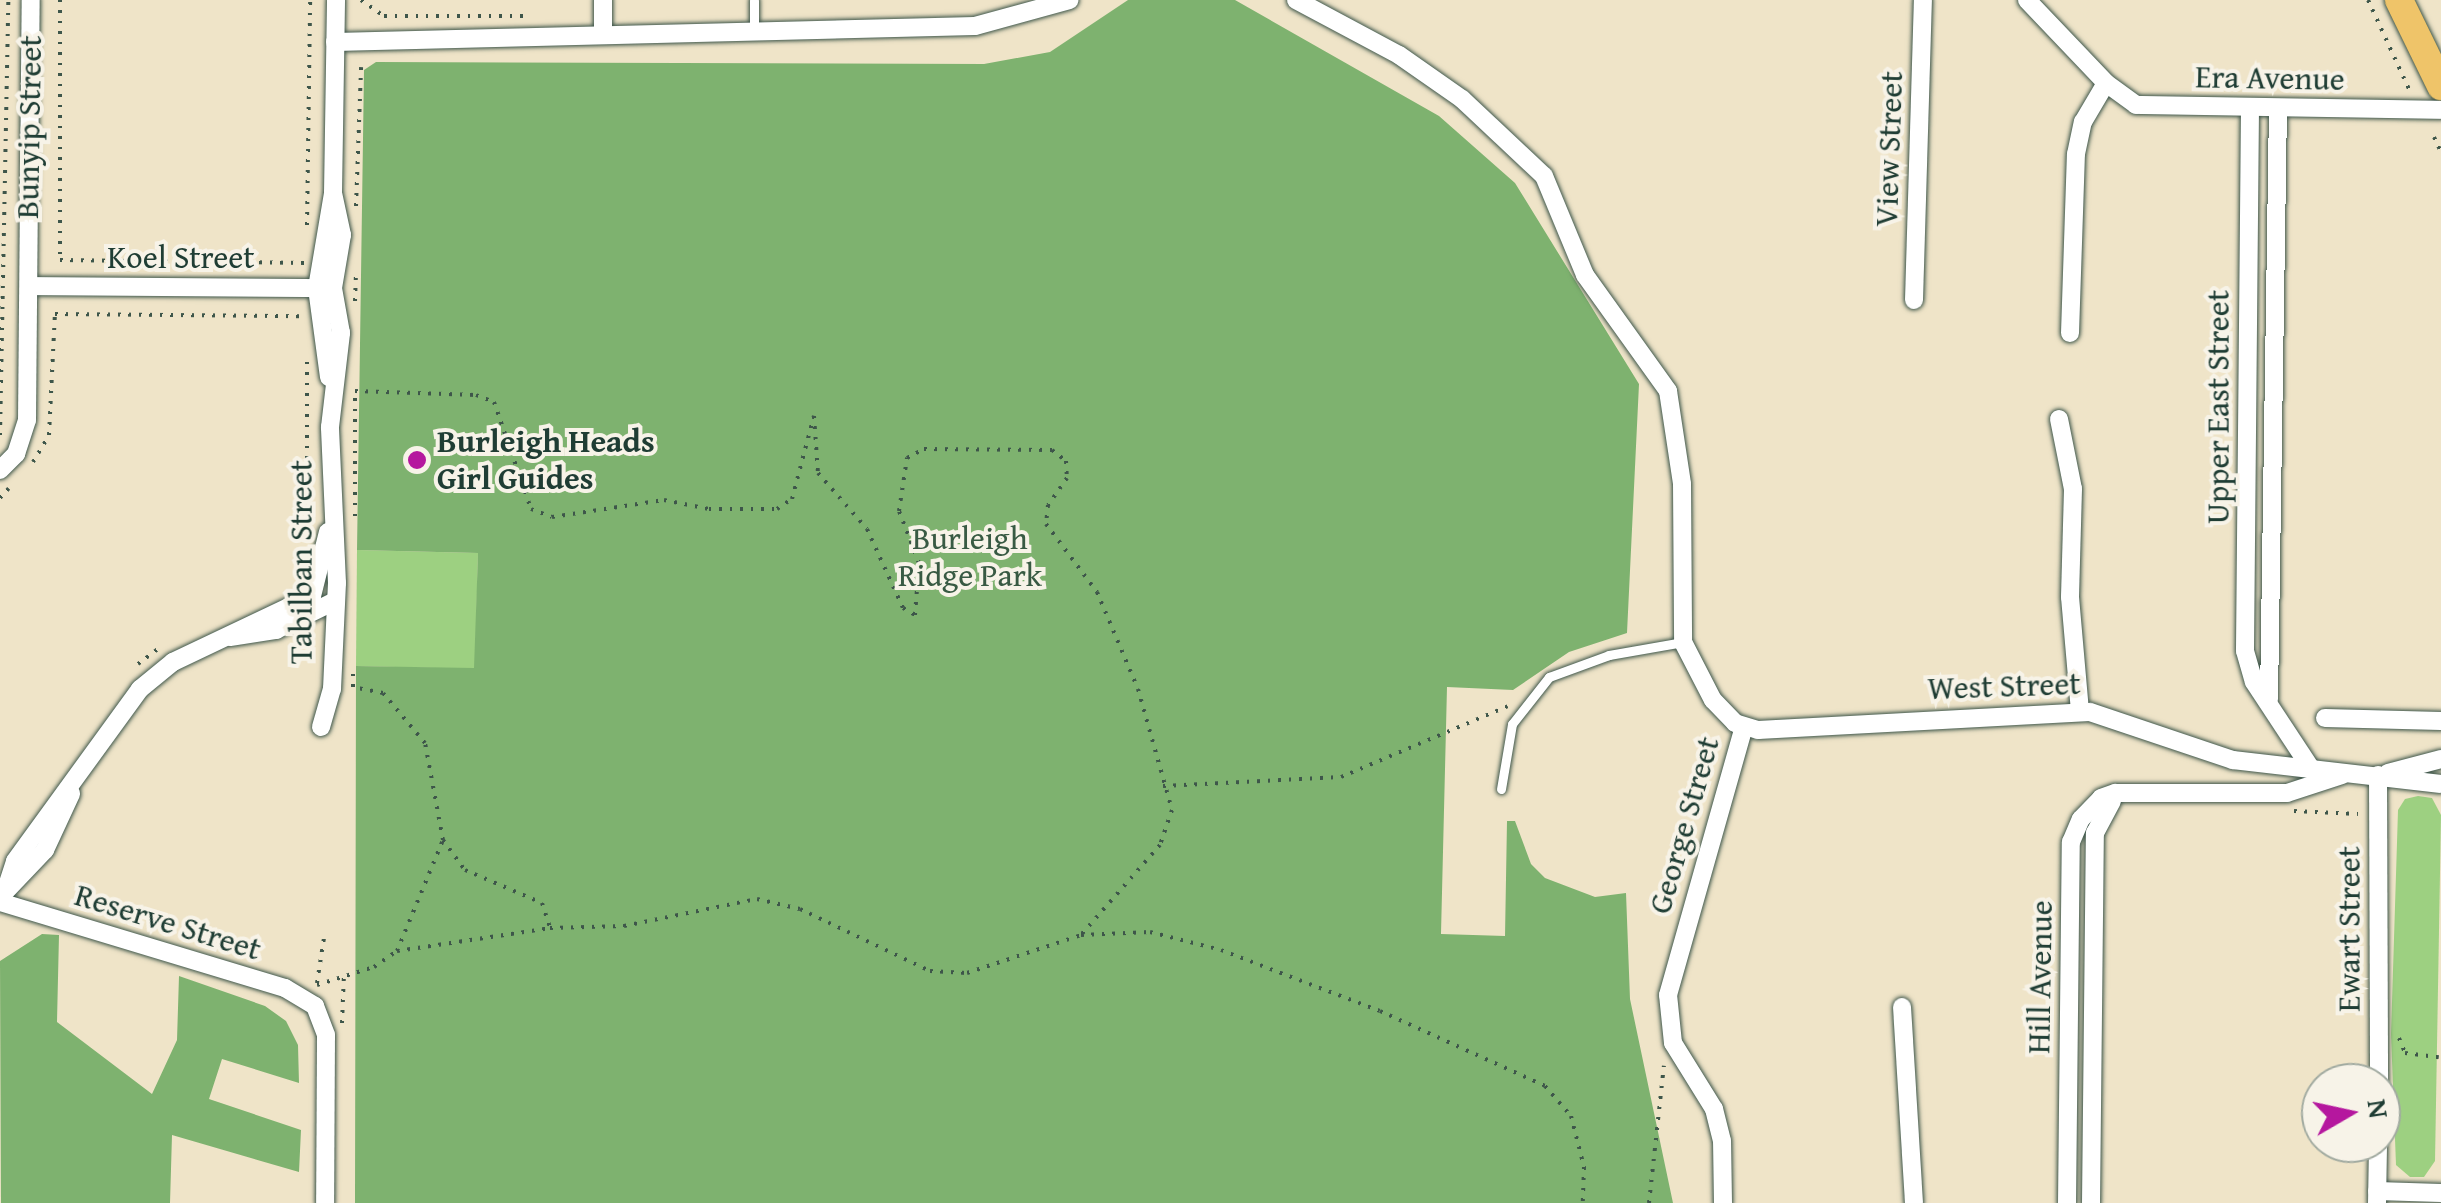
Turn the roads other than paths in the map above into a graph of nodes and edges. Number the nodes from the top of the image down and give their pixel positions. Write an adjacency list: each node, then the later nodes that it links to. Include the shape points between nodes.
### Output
1 (32, 0): 18 (street, Bunyip Street)
2 (336, 0): 12 (street, Tabilban Street)
3 (603, 0): 11 (street)
4 (754, 0): 10 (lane)
5 (1070, 0): 10 (street, via 995,24)
6 (1296, 0): 28 (street, George Street, via 1399,55 1462,99 1534,164 1585,275 1668,391 1682,484)
7 (1924, 0): 20 (street, View Street)
8 (2027, 0): 13 (street)
9 (2399, 0): 14 (main road)
10 (754, 30): 11 (street)
11 (603, 33): 12 (street)
12 (335, 42): 19 (street, Tabilban Street)
13 (2106, 83): 15 (street, Era Avenue, via 2143,106); 21 (street, via 2078,142)
14 (2441, 86)
15 (2250, 108): 16 (street, Era Avenue); 29 (street, Upper East Street, via 2244,638 2251,677)
16 (2278, 108): 17 (street, Era Avenue); 29 (street, Upper East Street)
17 (2441, 110)
18 (29, 286): 19 (street, Koel Street); 23 (street, Bunyip Street, via 27,420 16,454)
19 (325, 288): 24 (street, Tabilban Street)
20 (1914, 300)
21 (2070, 332)
22 (2059, 419): 30 (street, via 2072,477 2070,598)
23 (0, 470)
24 (330, 524): 25 (street); 26 (street, Tabilban Street, via 337,555)
25 (317, 590): 26 (street); 27 (street)
26 (333, 602): 27 (street, via 276,630); 34 (street, Tabilban Street, via 332,689)
27 (230, 637): 42 (street, via 173,662 140,689 16,861)
28 (1683, 642): 33 (street, George Street, via 1714,700); 40 (lane, via 1549,677 1512,724)
29 (2270, 698): 36 (street, Upper East Street)
30 (2080, 712): 33 (street, West Street); 36 (street, West Street, via 2110,716 2219,756)
31 (2324, 718): 32 (street)
32 (2441, 721)
33 (1744, 727): 49 (street, George Street, via 1673,972 1668,1017 1673,1043 1714,1109)
34 (322, 728)
35 (2438, 763): 38 (street, West Street)
36 (2312, 770): 37 (street, West Street)
37 (2343, 774): 38 (street, West Street); 41 (street, Hill Avenue, via 2287,793)
38 (2378, 775): 39 (street, West Street); 44 (street, Ewart Street)
39 (2441, 784)
40 (1501, 788)
41 (2136, 791): 51 (street, Hill Avenue, via 2101,798 2072,839); 52 (street, Hill Avenue, via 2105,808 2095,833)
42 (2, 896): 48 (street, Reserve Street, via 285,988 315,1006 326,1035)
43 (1902, 1007): 50 (street)
44 (2379, 1063)
45 (2378, 1163): 47 (street)
46 (2441, 1193): 47 (street)
47 (2377, 1197)
48 (325, 1203)
49 (1723, 1203)
50 (1914, 1203)
51 (2066, 1203)
52 (2091, 1203)

